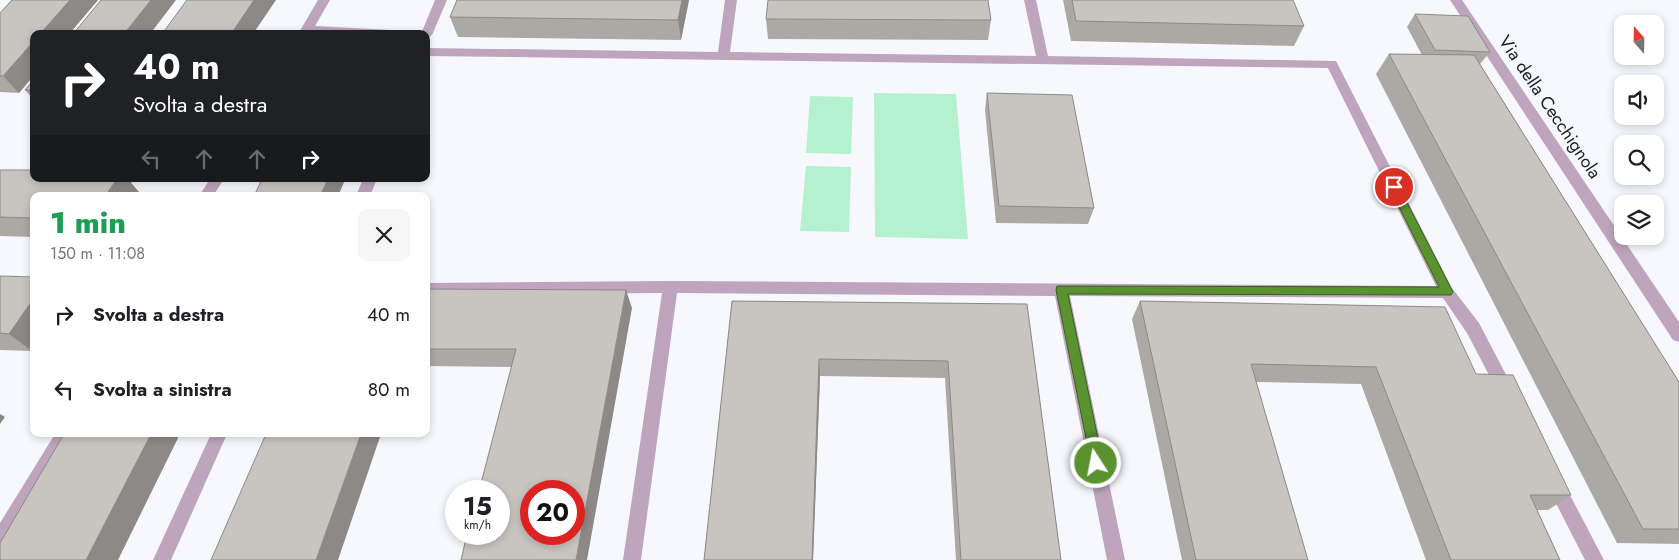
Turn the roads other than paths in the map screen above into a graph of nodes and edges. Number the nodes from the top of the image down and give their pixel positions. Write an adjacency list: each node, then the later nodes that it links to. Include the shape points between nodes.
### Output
1 (324, 0): 6 (street)
2 (441, 0): 7 (street)
3 (731, 0): 9 (street)
4 (1030, 0): 10 (street)
5 (1456, 0): 15 (street, Via della Cecchignola)
6 (306, 30)
7 (428, 30)
8 (430, 52): 9 (street)
9 (723, 56): 10 (street)
10 (1043, 61): 14 (street, via 1332,64)
11 (670, 287): 12 (street); 13 (street); 22 (street)
12 (430, 289)
13 (1061, 290): 14 (street); 23 (street)
14 (1447, 292): 16 (street, via 1473,328)
15 (1679, 335)
16 (1513, 405)
17 (62, 437): 20 (street)
18 (218, 437): 21 (street)
19 (1545, 465): 24 (street)
20 (0, 540)
21 (162, 560)
22 (632, 560)
23 (1116, 560)
24 (1595, 560)

